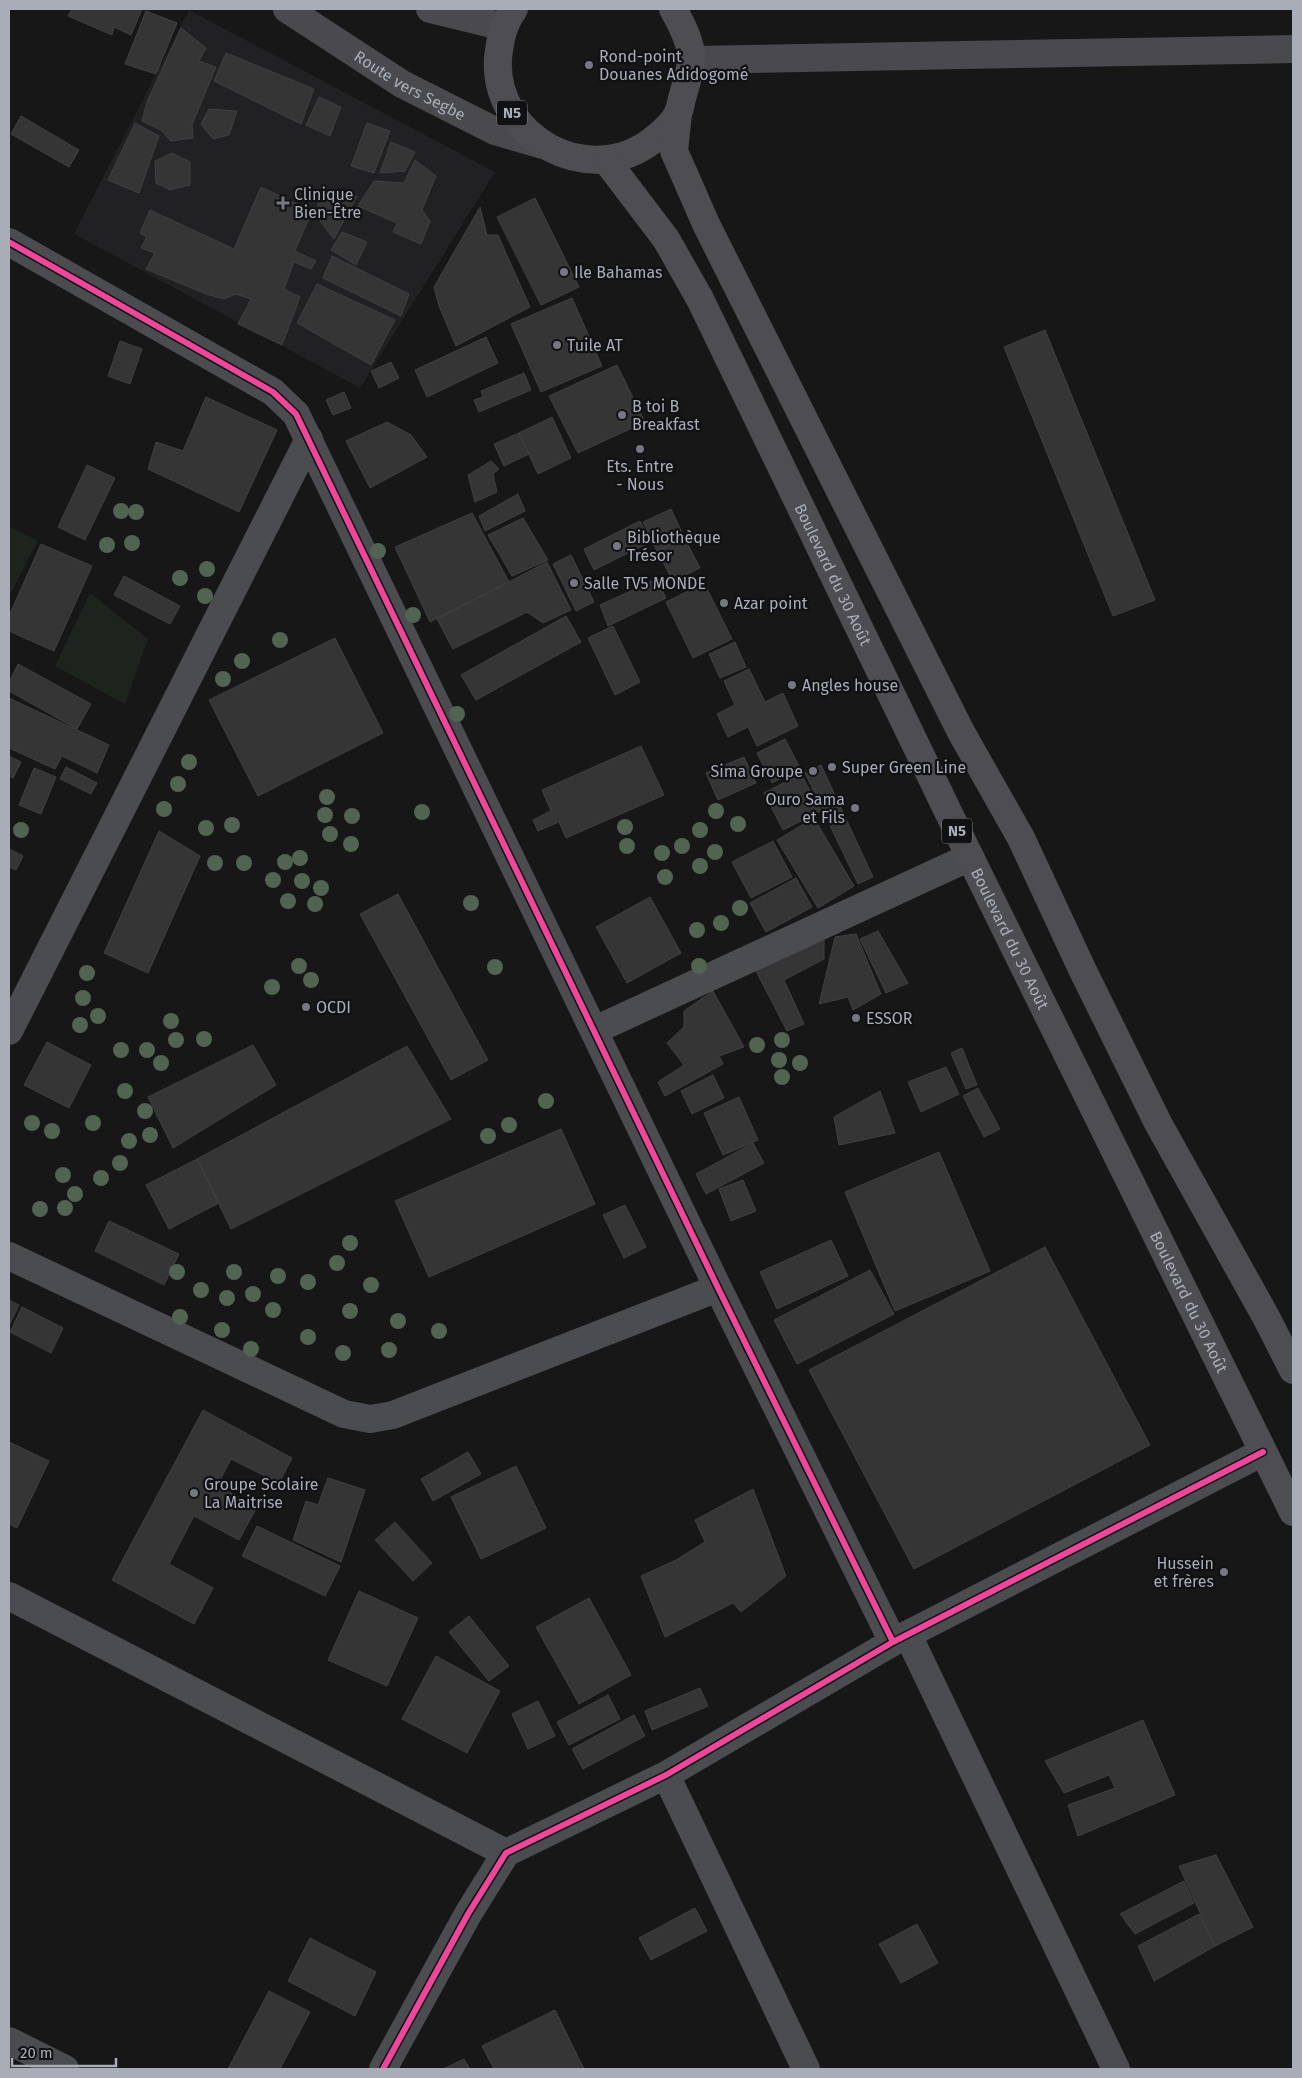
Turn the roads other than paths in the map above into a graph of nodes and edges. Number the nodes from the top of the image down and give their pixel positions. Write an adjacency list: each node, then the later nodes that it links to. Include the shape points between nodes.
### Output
1 (287, 9): 8 (main road, Route vers Segbe, via 402,84 495,130)
2 (430, 9): 4 (main road)
3 (673, 9): 6 (highway, N5, via 685,29)
4 (510, 14): 8 (highway, N5, via 499,42 497,72 505,101 520,126)
5 (1293, 49): 6 (main road)
6 (692, 60): 7 (highway, N5)
7 (678, 114): 9 (highway, N5, via 647,145); 17 (highway, N5, via 674,151 706,224 957,723 1021,838 1158,1123)
8 (542, 145): 9 (highway, N5, via 570,157)
9 (606, 160): 12 (highway, Boulevard du 30 Août / N5, via 666,239 700,299)
10 (9, 242): 11 (street, via 273,392 296,414)
11 (309, 440): 13 (street); 14 (street)
12 (970, 857): 13 (street); 18 (highway, Boulevard du 30 Août / N5)
13 (595, 1030): 16 (street)
14 (9, 1031)
15 (9, 1256): 16 (street, via 344,1414 370,1419 393,1415)
16 (718, 1288): 21 (street)
17 (1293, 1370)
18 (1263, 1452): 19 (highway, Boulevard du 30 Août / N5); 21 (street)
19 (1293, 1512)
20 (9, 1596): 23 (street)
21 (901, 1638): 22 (street); 28 (street)
22 (666, 1775): 23 (street); 27 (street)
23 (506, 1853): 26 (street, via 468,1914)
24 (9, 2041): 25 (street)
25 (65, 2069)
26 (383, 2069)
27 (806, 2069)
28 (1116, 2069)

